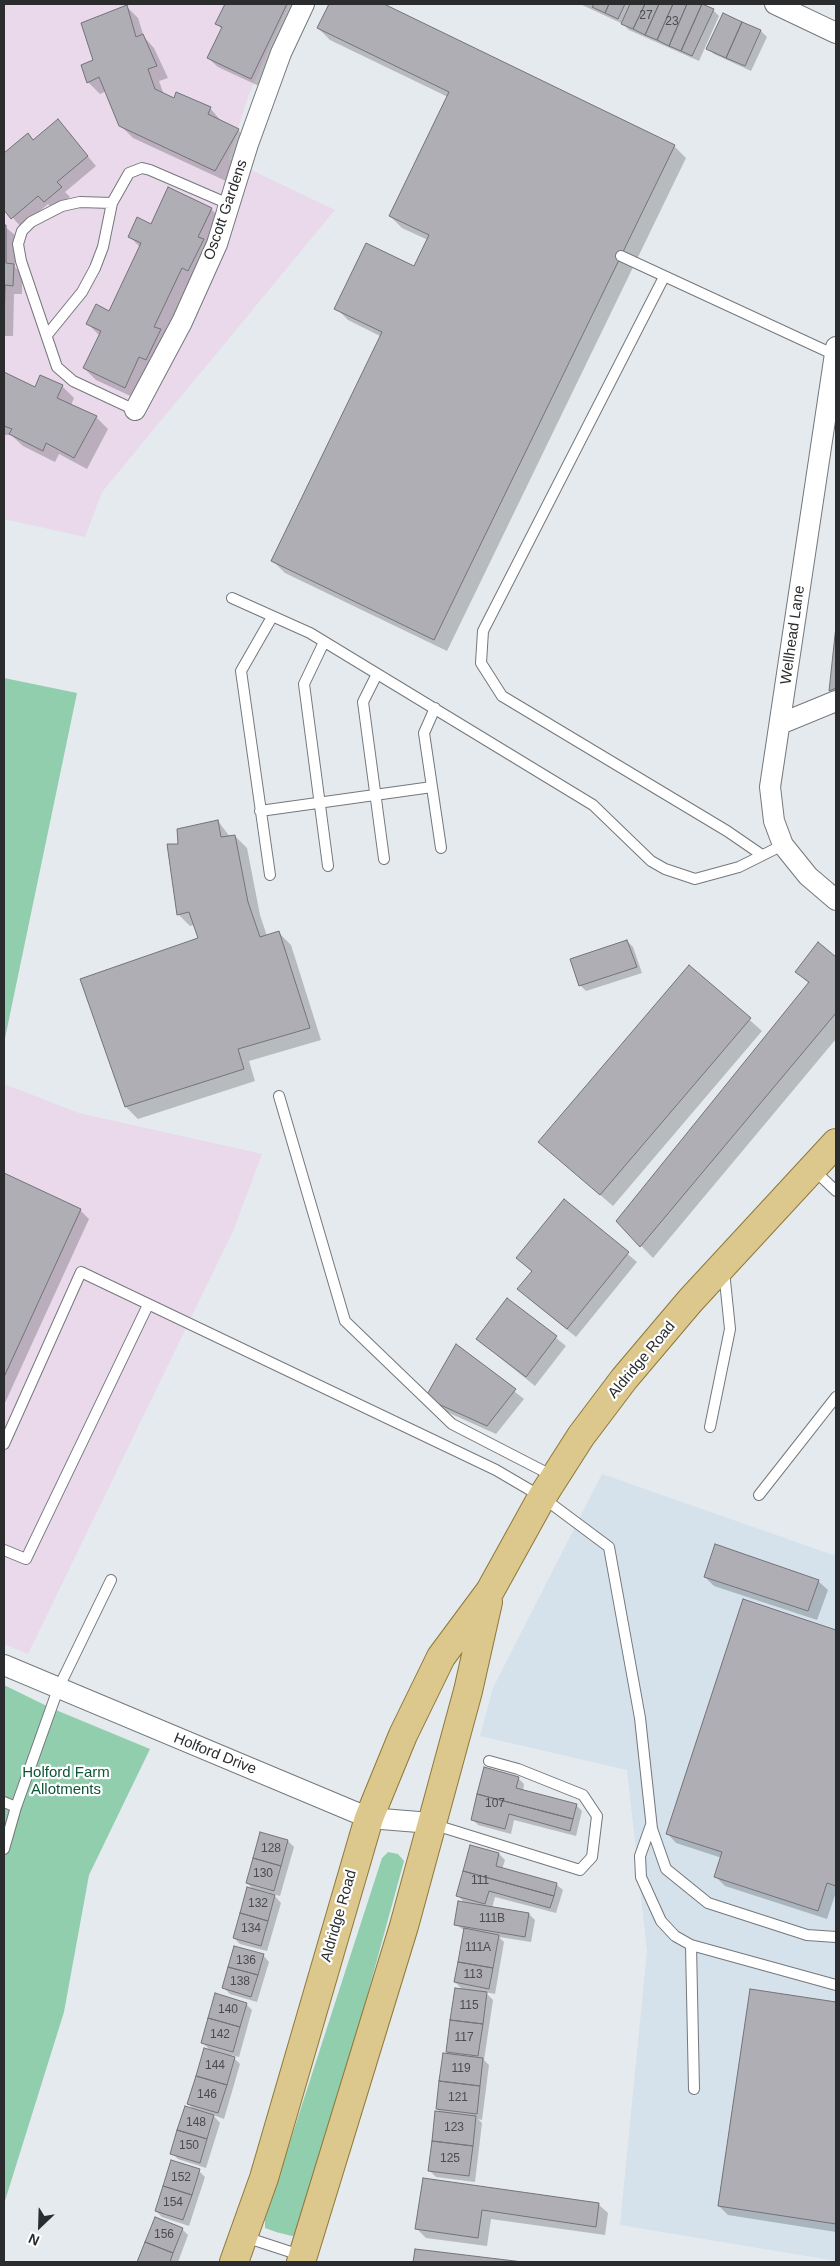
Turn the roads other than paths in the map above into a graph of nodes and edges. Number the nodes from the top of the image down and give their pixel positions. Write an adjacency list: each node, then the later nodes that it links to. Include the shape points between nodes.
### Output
1 (304, 4): 5 (street, Oscott Gardens, via 281,53 248,144)
2 (775, 4): 3 (street)
3 (836, 33)
4 (112, 203): 5 (lane, via 129,173 142,168); 8 (lane, via 95,268 82,292); 8 (lane, via 80,202 62,206 31,222 22,231 18,244 21,261)
5 (231, 205): 10 (street, Oscott Gardens, via 200,283)
6 (621, 256): 7 (lane)
7 (664, 277): 9 (lane); 24 (lane, via 483,631 481,663 502,696)
8 (47, 335): 10 (lane, via 57,367 63,374)
9 (836, 352): 17 (street, Wellhead Lane)
10 (135, 410)
11 (232, 598): 12 (lane)
12 (272, 617): 13 (lane); 21 (lane, via 241,671)
13 (324, 642): 14 (lane); 20 (lane, via 304,684)
14 (377, 674): 16 (lane); 19 (lane, via 363,702)
15 (836, 701): 17 (street)
16 (435, 708): 18 (lane, via 424,733); 24 (lane, via 593,805 650,861 665,869 695,879 740,866)
17 (780, 724): 22 (street, Wellhead Lane, via 770,787 774,820)
18 (432, 787): 19 (lane); 23 (lane)
19 (377, 795): 20 (lane); 25 (lane)
20 (318, 803): 21 (lane); 26 (lane)
21 (260, 811): 27 (lane)
22 (783, 845): 24 (lane); 28 (street, Wellhead Lane, via 808,876)
23 (441, 848)
24 (762, 855)
25 (384, 859)
26 (328, 866)
27 (270, 875)
28 (836, 900)
29 (296, 1148): 37 (lane, via 279,1096 345,1321 452,1424)
30 (828, 1153): 31 (lane); 32 (main road, Aldridge Road)
31 (836, 1191)
32 (723, 1265): 35 (lane, via 730,1329); 37 (main road, Aldridge Road, via 624,1378)
33 (148, 1305): 36 (lane, via 81,1272); 37 (lane, via 496,1470); 39 (lane, via 26,1559)
34 (836, 1396): 38 (lane)
35 (710, 1427)
36 (4, 1444)
37 (548, 1487): 41 (main road, Aldridge Road); 49 (lane, via 609,1547 640,1718)
38 (759, 1495)
39 (4, 1550)
40 (111, 1580): 43 (lane)
41 (490, 1591): 47 (main road, Aldridge Road, via 441,1658); 48 (main road, Aldridge Road, via 468,1691)
42 (4, 1664): 43 (street, Holford Drive)
43 (58, 1689): 46 (lane); 47 (street, Holford Drive)
44 (489, 1761): 48 (lane, via 583,1795 597,1816 592,1857 580,1870)
45 (4, 1802): 46 (lane)
46 (16, 1807): 50 (lane)
47 (369, 1818): 48 (street, Holford Drive); 55 (main road, Aldridge Road, via 264,2178)
48 (431, 1823): 56 (main road, Aldridge Road, via 404,1926)
49 (652, 1824): 51 (lane, via 666,1869 708,1903 808,1935); 52 (lane, via 640,1856 641,1877 661,1921 675,1936)
50 (4, 1849)
51 (836, 1938)
52 (691, 1945): 53 (lane); 54 (lane)
53 (836, 1985)
54 (694, 2089)
55 (243, 2236): 56 (lane); 57 (main road, Aldridge Road)
56 (302, 2259)
57 (234, 2262)

